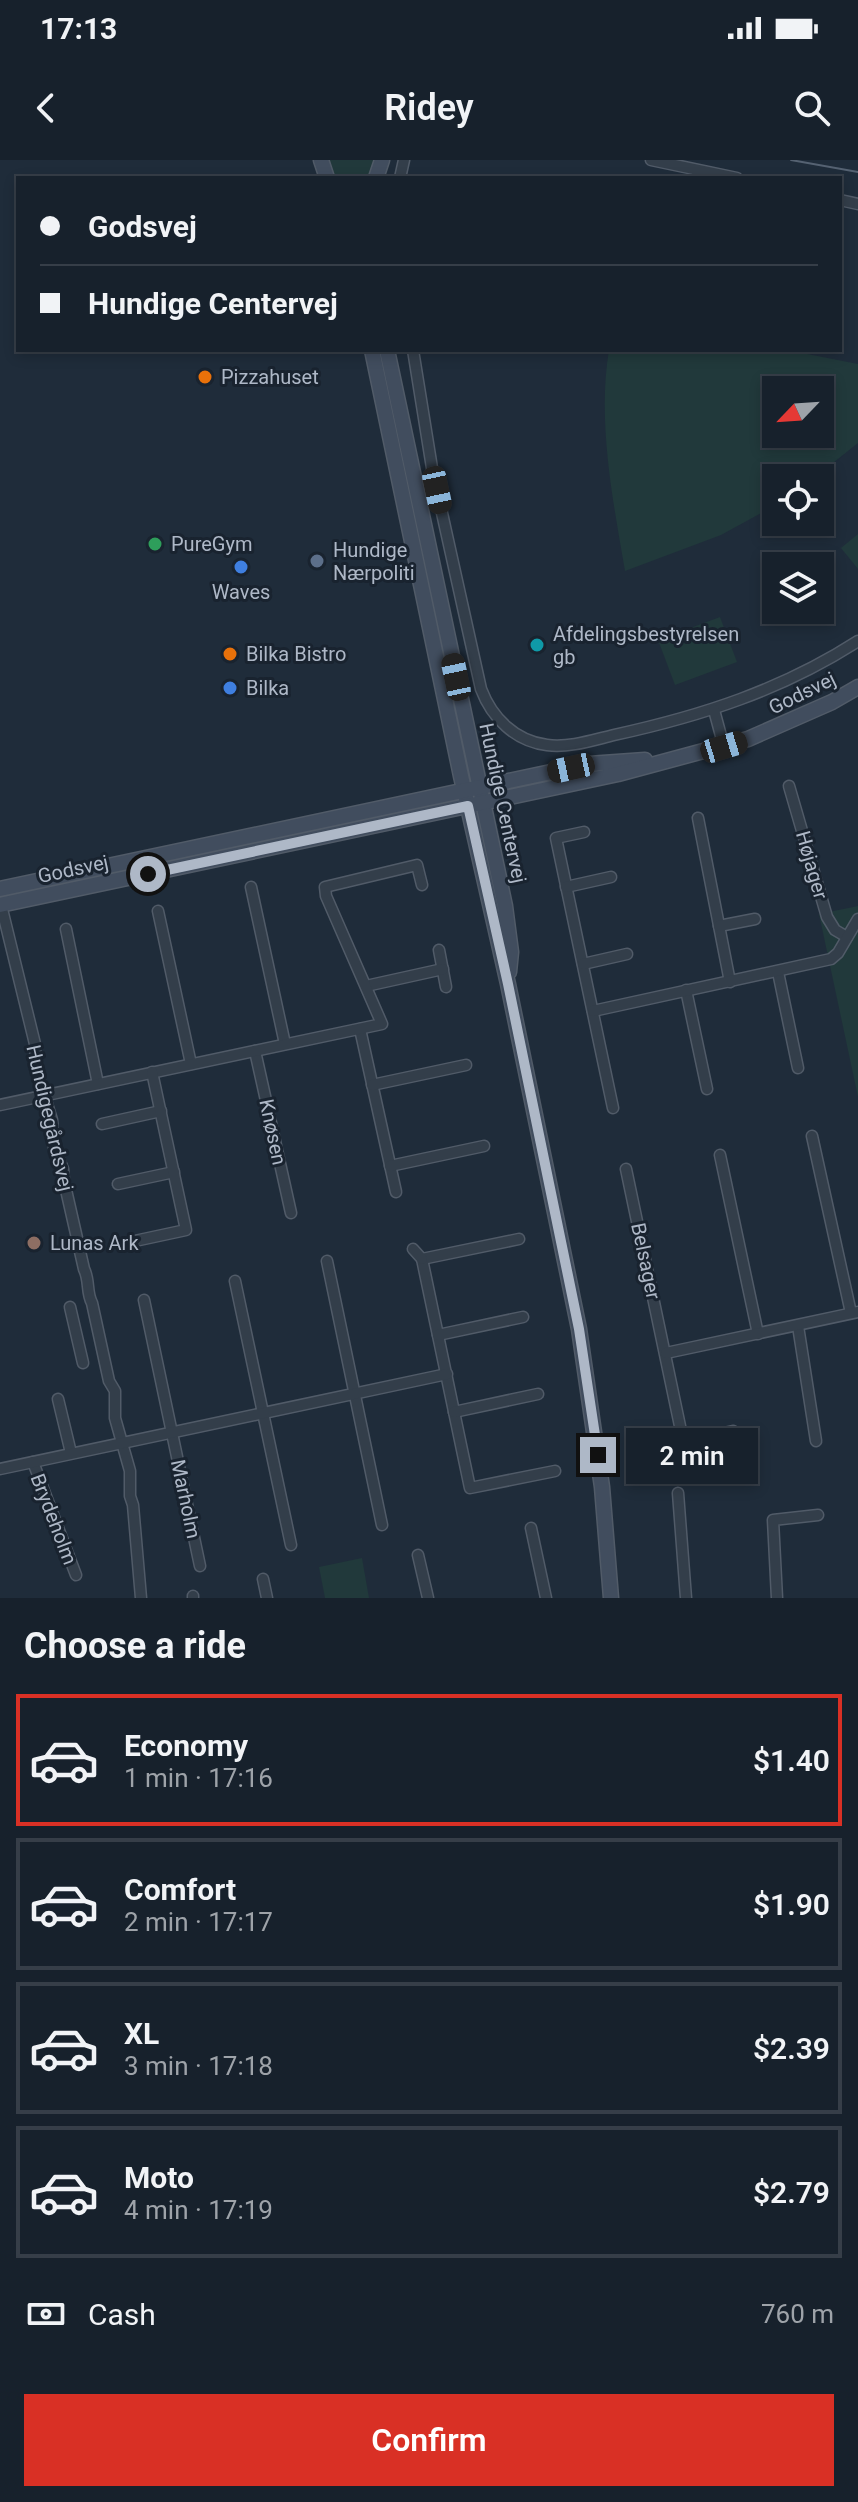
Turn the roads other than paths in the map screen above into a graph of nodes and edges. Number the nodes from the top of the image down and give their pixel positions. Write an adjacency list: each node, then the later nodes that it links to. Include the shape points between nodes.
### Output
1 (651, 160): 2 (street)
2 (727, 176)
3 (372, 352): 12 (street, Hundige Centervej)
4 (387, 352): 12 (street, Hundige Centervej)
5 (413, 352): 8 (street, via 451,556 481,689 494,715 531,741 566,745)
6 (858, 641): 8 (street, via 775,687)
7 (858, 687): 9 (street, Godsvej, via 779,727)
8 (714, 710): 9 (street)
9 (724, 747): 10 (street, Godsvej)
10 (670, 759): 12 (street, Godsvej, via 589,764); 13 (street, Godsvej)
11 (789, 786): 27 (street, Højager, via 827,917)
12 (472, 788): 13 (street, Hundige Centervej); 17 (street, Godsvej)
13 (475, 804): 21 (street, Godsvej); 108 (street, Hundige Centervej, via 509,937 508,984 579,1329 602,1487)
14 (698, 818): 25 (street)
15 (584, 832): 20 (street, via 556,838)
16 (611, 877): 20 (street)
17 (1, 884): 21 (street)
18 (422, 885): 34 (street, via 417,865 320,885)
19 (251, 887): 39 (street)
20 (566, 887): 30 (street)
21 (0, 904): 48 (street, Hundigegårdsvej)
22 (158, 911): 41 (street)
23 (755, 919): 25 (street)
24 (858, 919): 27 (street)
25 (719, 926): 33 (street)
26 (66, 929): 45 (street)
27 (847, 937): 32 (street, via 831,959)
28 (439, 950): 31 (street)
29 (627, 954): 30 (street)
30 (583, 964): 37 (street)
31 (443, 969): 34 (street); 35 (street)
32 (778, 972): 33 (street); 43 (street)
33 (730, 982): 36 (street)
34 (366, 986): 38 (street, via 382,1024)
35 (446, 987)
36 (686, 990): 37 (street); 47 (street)
37 (593, 1011): 50 (street)
38 (360, 1029): 39 (street); 46 (street)
39 (285, 1044): 40 (street)
40 (255, 1051): 41 (street); 61 (street, Knøsen)
41 (191, 1064): 44 (street)
42 (466, 1065): 46 (street)
43 (798, 1068)
44 (152, 1072): 45 (street); 51 (street)
45 (98, 1084): 48 (street)
46 (372, 1085): 56 (street)
47 (707, 1089)
48 (43, 1095): 49 (street); 73 (street, Hundigegårdsvej)
49 (0, 1105)
50 (613, 1108)
51 (161, 1111): 52 (street); 58 (street)
52 (102, 1124)
53 (812, 1136): 70 (street)
54 (484, 1146): 56 (street)
55 (720, 1155): 74 (street)
56 (390, 1166): 60 (street)
57 (626, 1169): 77 (street, Belsager)
58 (174, 1172): 59 (street); 63 (street, via 186,1230)
59 (118, 1184)
60 (396, 1192)
61 (291, 1213)
62 (519, 1239): 65 (street)
63 (130, 1242)
64 (413, 1249): 65 (street)
65 (422, 1259): 75 (street)
66 (327, 1261): 80 (street)
67 (235, 1281): 83 (street)
68 (144, 1300): 86 (street, Marholm)
69 (70, 1307): 76 (street)
70 (855, 1312): 72 (street)
71 (523, 1317): 75 (street)
72 (798, 1326): 74 (street); 87 (street)
73 (98, 1331): 76 (street); 88 (street, Hundigegårdsvej)
74 (758, 1334): 77 (street)
75 (438, 1335): 79 (street)
76 (77, 1336): 78 (street)
77 (666, 1353): 89 (street, Belsager)
78 (83, 1363)
79 (447, 1374): 80 (street, Marholm); 84 (street)
80 (355, 1393): 83 (street, Marholm); 97 (street)
81 (538, 1394): 84 (street)
82 (58, 1399): 91 (street, Brydeholm)
83 (263, 1412): 86 (street, Marholm); 99 (street)
84 (454, 1412): 94 (street, via 468,1493)
85 (733, 1431): 89 (street)
86 (172, 1432): 88 (street, Marholm); 101 (street, Marholm)
87 (816, 1441)
88 (123, 1442): 91 (street, Brydeholm); 104 (street, Hundigegårdsvej)
89 (683, 1442): 90 (street)
90 (659, 1449)
91 (71, 1453): 92 (street, Brydeholm)
92 (33, 1462): 93 (street, Brydeholm); 102 (street, Brydeholm)
93 (0, 1469)
94 (555, 1471)
95 (678, 1493): 109 (street)
96 (818, 1515): 110 (street, via 773,1520)
97 (382, 1525)
98 (531, 1528): 107 (street)
99 (291, 1545)
100 (418, 1555): 106 (street)
101 (200, 1566)
102 (76, 1575)
103 (263, 1579): 105 (street)
104 (141, 1598)
105 (267, 1598)
106 (428, 1598)
107 (546, 1598)
108 (611, 1598)
109 (686, 1598)
110 (777, 1598)

